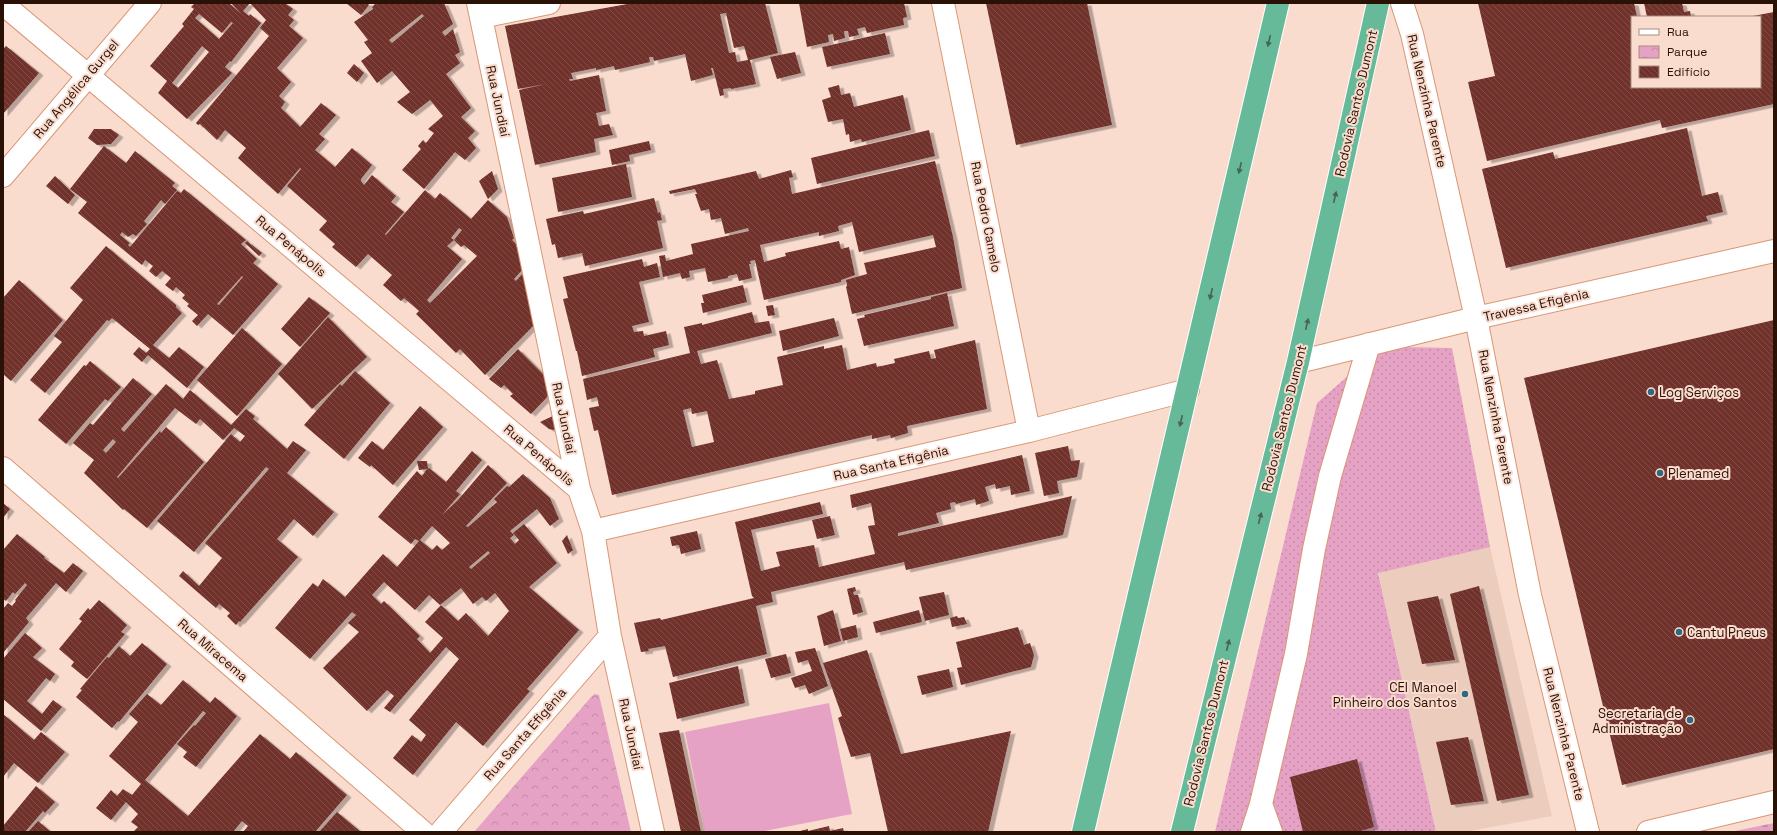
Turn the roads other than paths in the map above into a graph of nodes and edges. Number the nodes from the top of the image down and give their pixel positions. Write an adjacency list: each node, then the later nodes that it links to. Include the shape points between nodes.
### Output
1 (150, 3): 9 (street, Rua Angélica Gurgel)
2 (549, 3): 8 (street)
3 (943, 3): 16 (street, Rua Pedro Camelo)
4 (1278, 3): 15 (highway, one-way to 15)
5 (1378, 3): 14 (highway, Rodovia Santos Dumont, one-way to 5)
6 (1402, 3): 12 (street, Rua Nenzinha Parente, via 1412,34)
7 (3, 4): 9 (street, Rua Penápolis)
8 (479, 10): 18 (street, Rua Jundiaí)
9 (88, 75): 10 (street, Rua Angélica Gurgel); 18 (street, Rua Penápolis)
10 (3, 176)
11 (1774, 251): 12 (street, Travessa Efigênia)
12 (1476, 318): 13 (street, Travessa Efigênia); 30 (street, Rua Nenzinha Parente, via 1530,595)
13 (1369, 344): 14 (street, Travessa Efigênia); 22 (street, via 1330,476 1314,548 1296,654)
14 (1298, 362): 27 (highway, Rodovia Santos Dumont, one-way to 14)
15 (1188, 390): 16 (street, Rua Santa Efigênia); 26 (highway, one-way to 26)
16 (1029, 431): 19 (street, Rua Santa Efigênia)
17 (3, 468): 23 (street, Rua Miracema)
18 (579, 489): 19 (street, Rua Jundiaí)
19 (593, 531): 20 (street, Rua Jundiaí)
20 (610, 636): 24 (street, Rua Santa Efigênia); 25 (street, Rua Jundiaí)
21 (1774, 802): 31 (street)
22 (1260, 804): 28 (street); 29 (street)
23 (423, 832)
24 (441, 832)
25 (653, 832)
26 (1083, 832)
27 (1182, 832)
28 (1252, 832)
29 (1271, 832)
30 (1588, 832)
31 (1648, 832)

